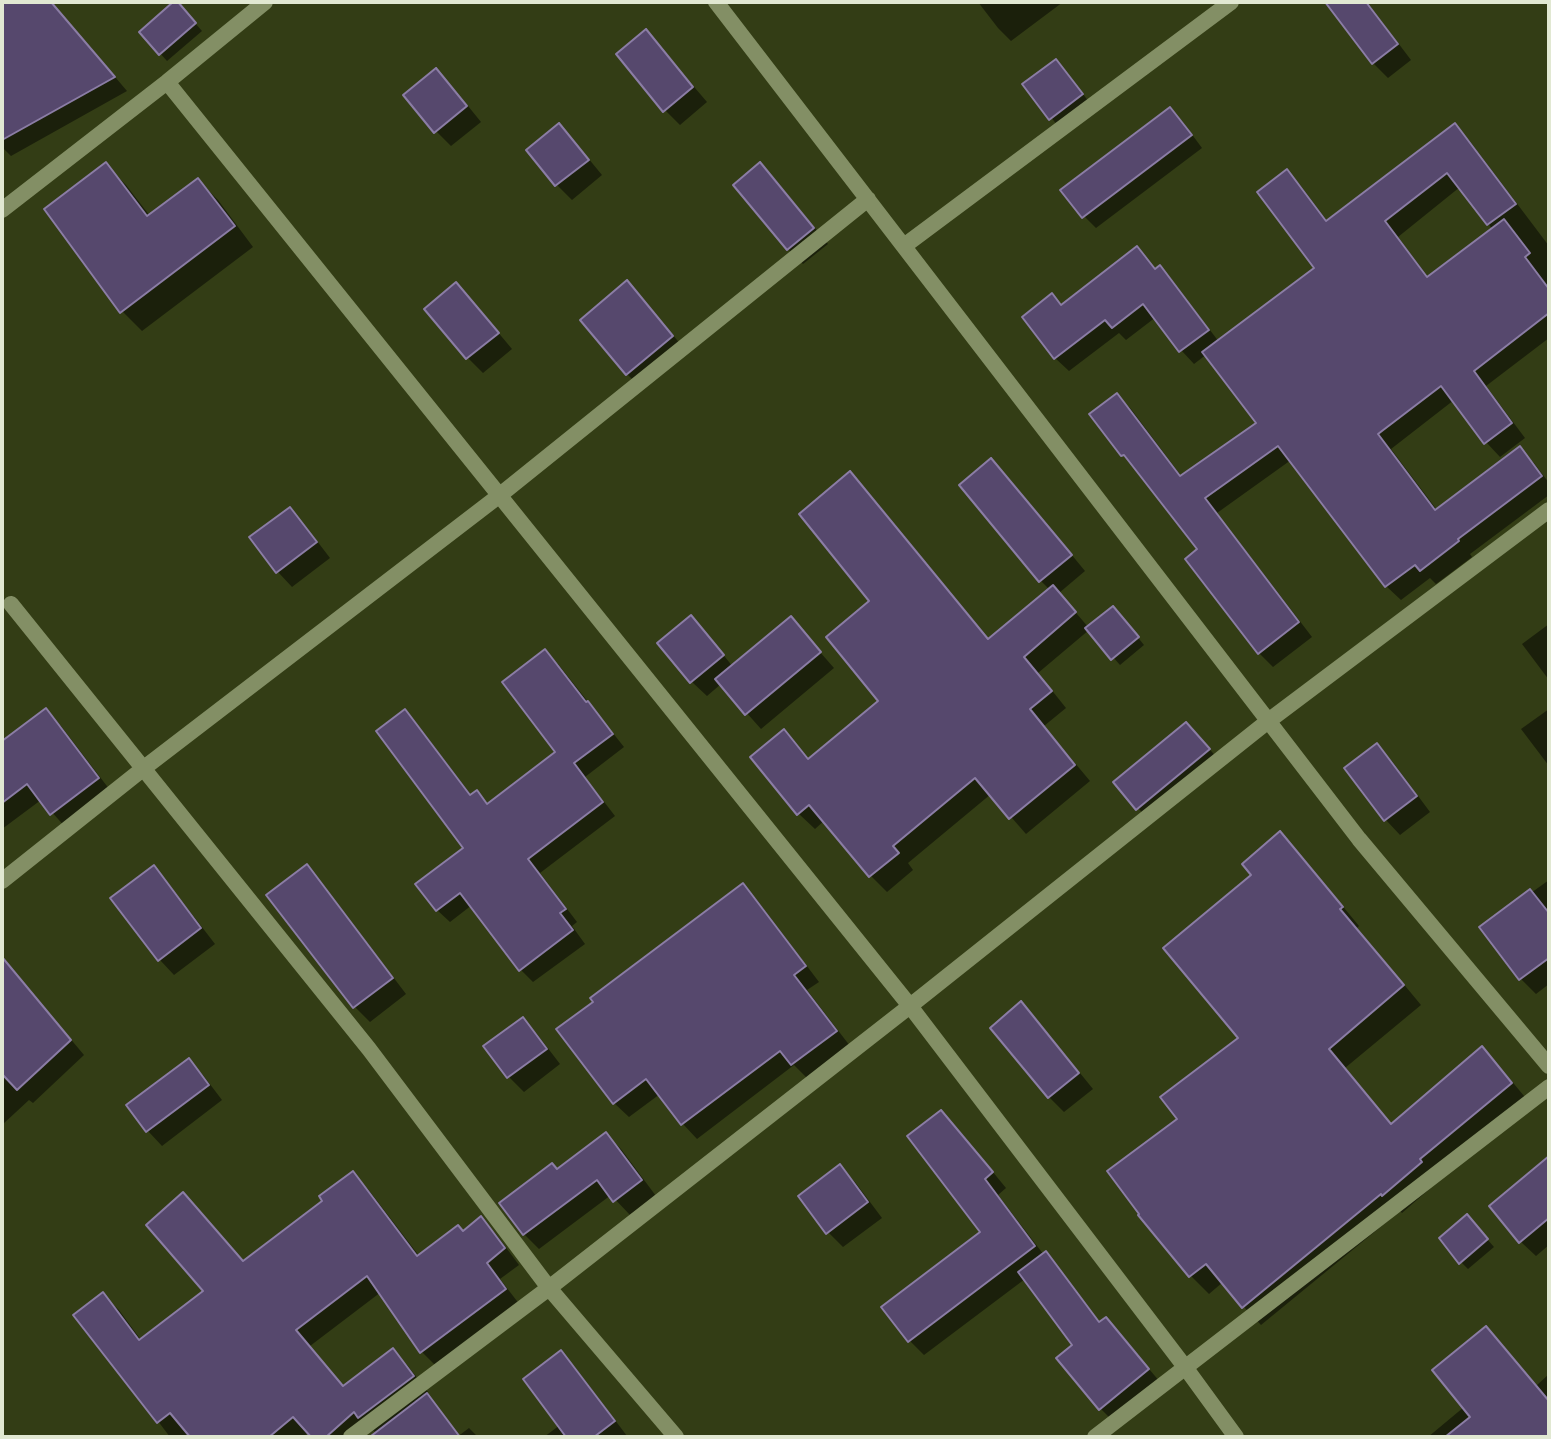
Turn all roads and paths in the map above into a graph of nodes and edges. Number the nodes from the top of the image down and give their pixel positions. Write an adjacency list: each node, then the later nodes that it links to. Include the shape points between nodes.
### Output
1 (265, 2): 4 (street)
2 (716, 2): 5 (street)
3 (1231, 2): 7 (street)
4 (167, 82): 6 (street); 8 (street)
5 (868, 199): 7 (street); 8 (street)
6 (2, 210)
7 (904, 246): 11 (street)
8 (500, 495): 12 (street); 14 (street)
9 (1549, 510): 11 (street)
10 (11, 604): 12 (street)
11 (1267, 722): 14 (street); 15 (street)
12 (144, 768): 13 (street); 17 (street, via 369,1049)
13 (2, 881)
14 (910, 1006): 17 (street); 18 (street)
15 (1549, 1066)
16 (1549, 1087): 18 (street)
17 (549, 1288): 19 (street); 20 (street)
18 (1185, 1367): 21 (street); 22 (street)
19 (351, 1437)
20 (676, 1437)
21 (1095, 1437)
22 (1236, 1437)

